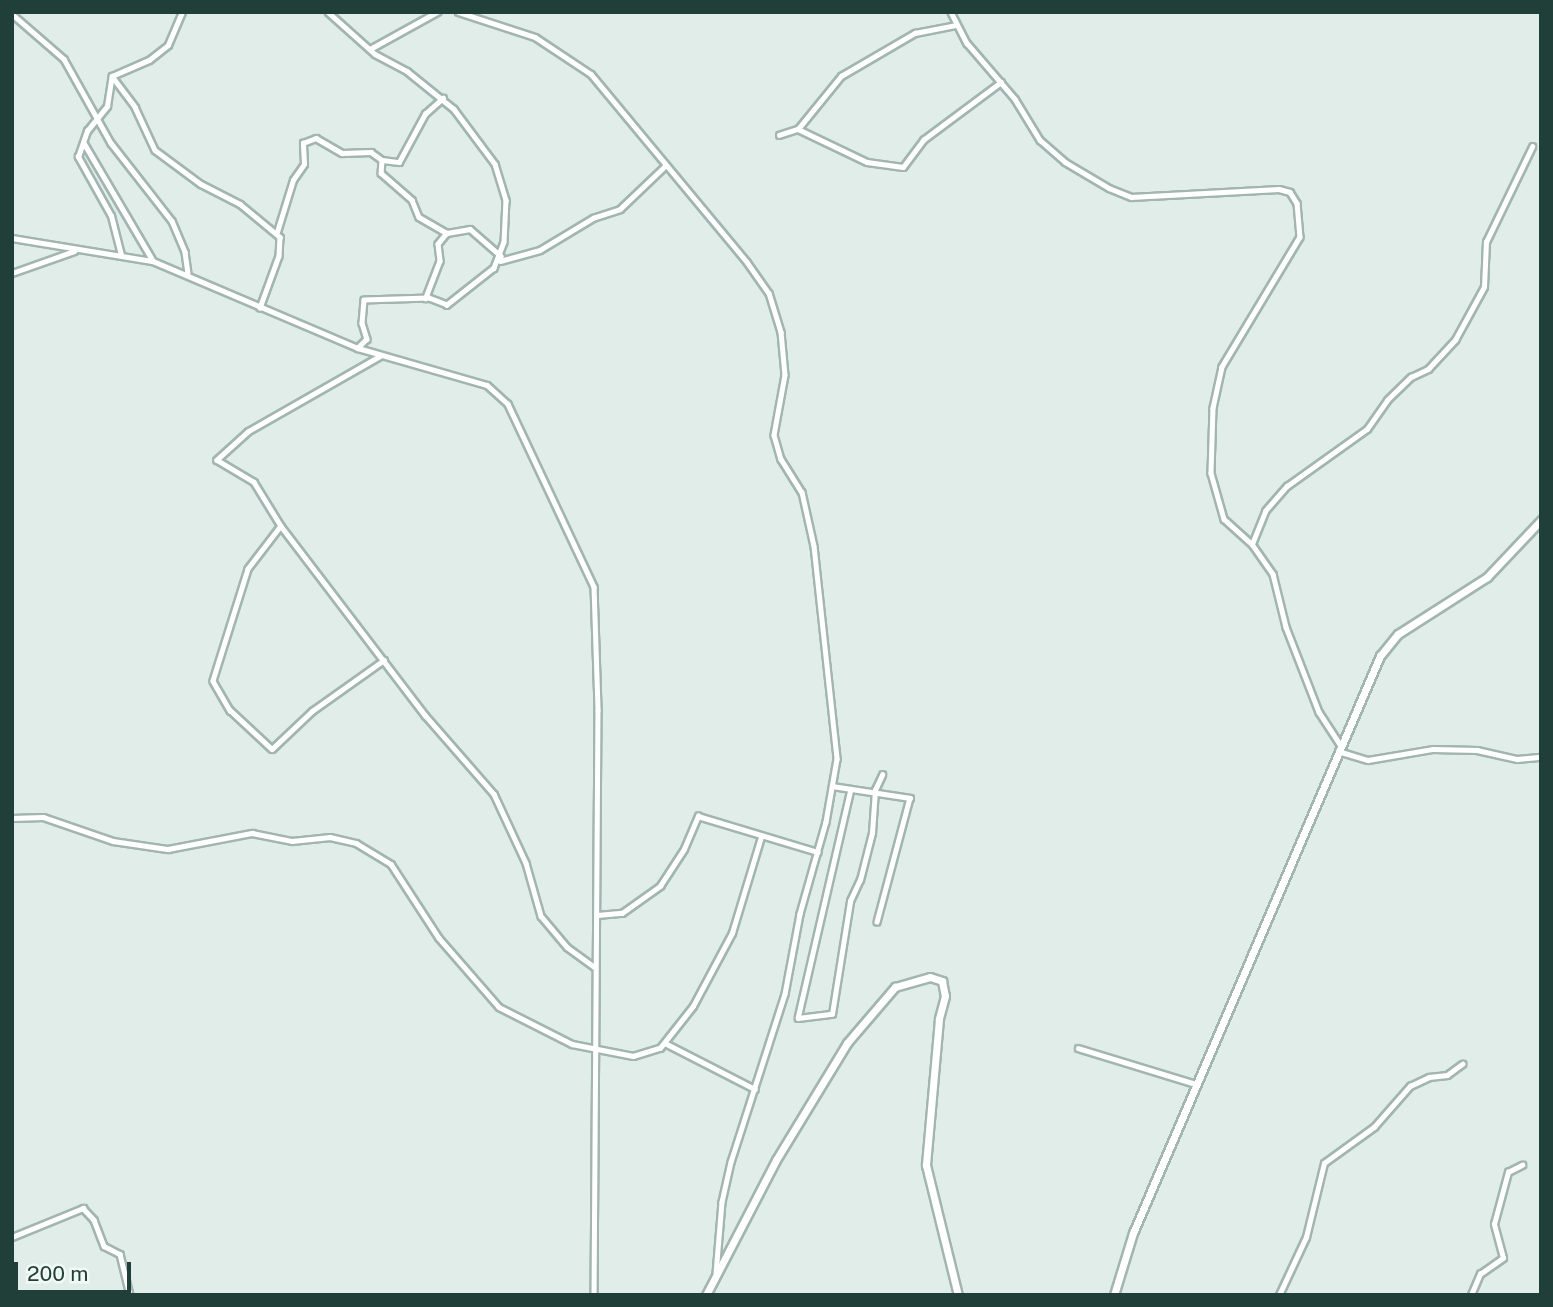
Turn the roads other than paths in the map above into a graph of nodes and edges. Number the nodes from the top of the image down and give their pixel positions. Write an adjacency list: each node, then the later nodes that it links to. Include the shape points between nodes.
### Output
1 (183, 12): 9 (street, via 167,45 149,60)
2 (328, 12): 8 (street)
3 (437, 12): 8 (street)
4 (458, 12): 18 (street, via 535,37 580,65)
5 (951, 12): 7 (street)
6 (12, 14): 12 (street, via 64,59)
7 (956, 25): 10 (street); 13 (street, via 915,33 843,75)
8 (369, 49): 11 (street)
9 (112, 76): 12 (street, via 107,106); 19 (street, via 135,107 155,150)
10 (1001, 82): 13 (street, via 923,140 903,167 867,162); 34 (street, via 1048,148 1121,193 1142,197 1279,189 1290,192 1297,203 1300,237 1226,357 1214,397 1209,450 1214,494 1228,525)
11 (443, 98): 17 (street, via 425,114 399,162); 24 (street, via 495,164 506,200)
12 (97, 117): 15 (street); 27 (street, via 130,171 172,221 185,251)
13 (799, 129): 14 (street)
14 (779, 135)
15 (84, 142): 23 (street, via 79,162 111,216); 25 (street)
16 (1532, 147): 34 (street, via 1486,242 1484,287 1455,340 1428,369 1411,377 1387,400 1367,429 1287,486 1265,511)
17 (382, 160): 19 (street, via 371,152 342,153 320,139 303,144 304,164 293,180); 20 (street, via 381,173 412,200 419,217)
18 (665, 165): 24 (street, via 620,209 593,218 540,250); 39 (street, via 747,262 769,293 777,316 785,375 774,435 781,459 802,492 816,556 835,718)
19 (277, 233): 29 (street, via 279,256)
20 (447, 233): 24 (street, via 470,229); 28 (street, via 438,244 440,261)
21 (12, 239): 22 (street)
22 (75, 251): 23 (street); 26 (street)
23 (121, 255): 25 (street)
24 (501, 259): 28 (street, via 452,303)
25 (153, 261): 27 (street)
26 (12, 273)
27 (188, 273): 29 (street)
28 (426, 298): 30 (street, via 364,300 362,323 367,339)
29 (260, 308): 30 (street)
30 (358, 348): 31 (street)
31 (381, 356): 33 (street, via 248,432 217,460 254,482); 45 (street, via 498,391 589,571 597,632)
32 (1541, 520): 36 (main road, via 1487,577 1387,645)
33 (281, 526): 35 (street); 35 (street, via 248,569 213,681 230,710 272,748 312,711)
34 (1252, 544): 36 (street, via 1276,579 1286,627 1319,712)
35 (384, 660): 47 (street, via 494,794 526,863 541,916 567,947)
36 (1339, 748): 37 (street, via 1368,760 1433,749 1477,750 1517,759); 52 (main road)
37 (1541, 757)
38 (882, 775): 41 (street)
39 (832, 786): 40 (street); 44 (street)
40 (851, 789): 41 (street); 41 (street, via 798,1018 832,1014 850,901 872,833)
41 (875, 790): 46 (street, via 910,798)
42 (12, 818): 50 (street, via 43,817 113,841 168,849 252,833 292,841 330,837 356,843 391,864 430,926 494,1003 557,1038)
43 (761, 837): 44 (street, via 791,841); 45 (street, via 698,816 660,886 622,913); 48 (street, via 728,940 694,1006)
44 (818, 852): 53 (street, via 785,994)
45 (597, 915): 47 (street)
46 (877, 922)
47 (596, 968): 50 (street)
48 (665, 1043): 50 (street, via 642,1055); 53 (street)
49 (1078, 1048): 52 (street)
50 (597, 1050): 58 (street)
51 (1462, 1064): 62 (street, via 1447,1075 1424,1078 1406,1089 1374,1127 1324,1163 1306,1237)
52 (1197, 1084): 61 (main road, via 1133,1233)
53 (755, 1089): 56 (street, via 722,1202)
54 (1522, 1165): 63 (street, via 1508,1172 1510,1179 1493,1224 1493,1237 1503,1258 1481,1273)
55 (12, 1237): 57 (street, via 83,1208 94,1220 104,1246 120,1254)
56 (716, 1273): 59 (main road); 60 (main road, via 776,1160 847,1043 895,987 930,977 942,981 945,996 926,1165)
57 (130, 1295)
58 (594, 1295)
59 (706, 1295)
60 (958, 1295)
61 (1114, 1295)
62 (1279, 1295)
63 (1471, 1295)

